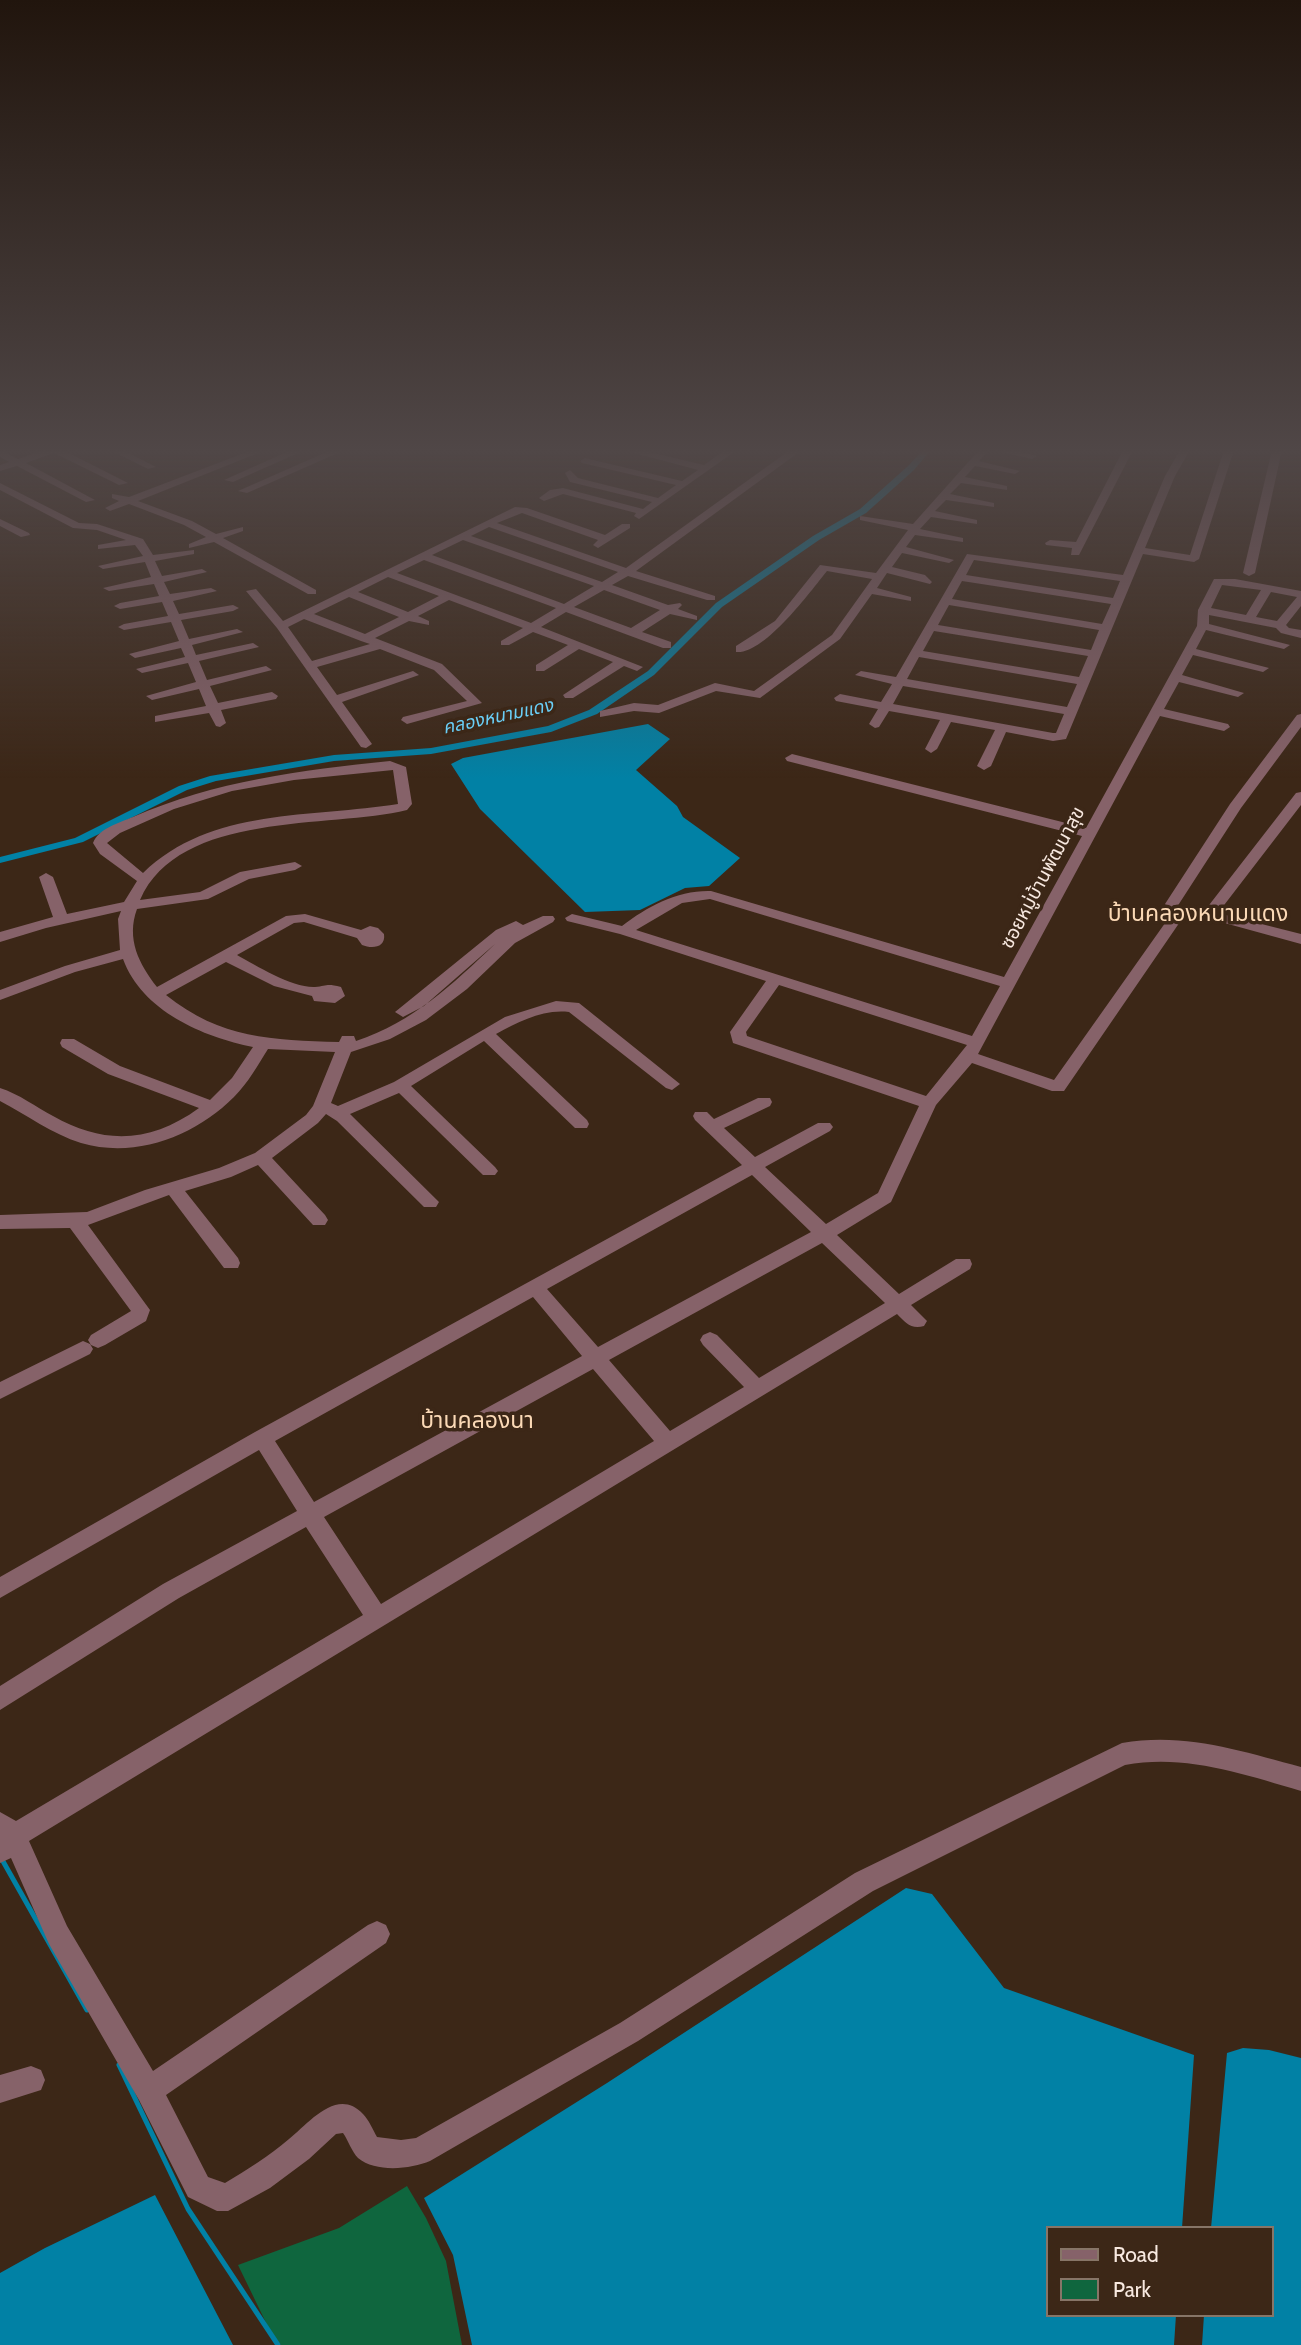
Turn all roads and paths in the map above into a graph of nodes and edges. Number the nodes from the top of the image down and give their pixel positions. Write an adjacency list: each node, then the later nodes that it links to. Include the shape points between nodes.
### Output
1 (147, 559): 17 (street)
2 (150, 559): 25 (street)
3 (255, 559): 34 (street)
4 (415, 559): 21 (street)
5 (436, 559): 46 (street)
6 (528, 559): 18 (street)
7 (571, 559): 18 (street)
8 (592, 559): 20 (street)
9 (647, 559): 20 (street)
10 (891, 559): 22 (street)
11 (942, 559): 16 (street)
12 (969, 559): 24 (street)
13 (1006, 559): 26 (street)
14 (1135, 559): 26 (street)
15 (1252, 559): 23 (street)
16 (949, 561)
17 (103, 566)
18 (555, 569): 28 (street)
19 (202, 572): 25 (street)
20 (628, 572): 28 (street); 36 (street)
21 (388, 573): 35 (street); 37 (street)
22 (882, 573): 27 (street, via 921,577); 31 (street); 73 (street, via 824,567 783,619)
23 (1249, 573)
24 (959, 577): 42 (street); 43 (street)
25 (158, 578): 30 (street); 39 (street)
26 (1127, 579): 43 (street)
27 (926, 582)
28 (604, 587): 46 (street); 47 (street)
29 (1268, 587): 38 (street, ซอยหมู่บ้านพัฒนาสุข); 48 (street, ซอยหมู่บ้านพัฒนาสุข, via 1218,581); 53 (street)
30 (109, 588)
31 (870, 590): 41 (street); 102 (street, via 832,642 756,695 715,687 659,709 634,707)
32 (211, 591): 39 (street)
33 (252, 592): 56 (street)
34 (312, 592)
35 (350, 593): 49 (street); 50 (street)
36 (693, 593): 40 (street); 47 (street)
37 (448, 596): 50 (street); 60 (street)
38 (1301, 597): 55 (street)
39 (166, 598): 44 (street); 51 (street)
40 (711, 598)
41 (906, 599)
42 (945, 601): 59 (street); 61 (street)
43 (1118, 602): 61 (street)
44 (120, 606)
45 (233, 608): 51 (street)
46 (567, 608): 60 (street); 63 (street)
47 (668, 610): 52 (street); 63 (street)
48 (1204, 610): 53 (street); 57 (street, ซอยหมู่บ้านพัฒนาสุข)
49 (305, 615): 56 (street); 65 (street)
50 (409, 616): 54 (street); 65 (street)
51 (175, 618): 58 (street); 67 (street)
52 (693, 618)
53 (1249, 619): 55 (street)
54 (425, 623)
55 (1280, 625): 64 (street, via 1285,631)
56 (281, 626): 80 (street)
57 (1203, 626): 71 (street); 74 (street, ซอยหมู่บ้านพัฒนาสุข)
58 (124, 627)
59 (930, 627): 75 (street); 77 (street)
60 (532, 628): 66 (street); 69 (street)
61 (1106, 628): 77 (street)
62 (237, 632): 67 (street)
63 (633, 632): 70 (street)
64 (1301, 634)
65 (365, 639): 68 (street)
66 (506, 643)
67 (186, 644): 76 (street); 78 (street)
68 (380, 645): 80 (street); 106 (street, via 438,667 476,703)
69 (577, 645): 79 (street); 82 (street)
70 (667, 645)
71 (1284, 645)
72 (253, 647): 78 (street)
73 (740, 649)
74 (1190, 651): 83 (street); 88 (street, ซอยหมู่บ้านพัฒนาสุข)
75 (915, 653): 89 (street); 90 (street)
76 (135, 654)
77 (1096, 654): 90 (street)
78 (192, 659): 84 (street); 91 (street)
79 (622, 662): 81 (street); 93 (street)
80 (309, 666): 97 (street)
81 (636, 667)
82 (540, 668)
83 (1262, 668)
84 (142, 669)
85 (267, 670): 91 (street)
86 (861, 675): 89 (street)
87 (413, 676): 97 (street)
88 (1175, 678): 92 (street); 100 (street, ซอยหมู่บ้านพัฒนาสุข)
89 (899, 681): 98 (street); 101 (street)
90 (1085, 682): 101 (street)
91 (204, 685): 94 (street); 99 (street)
92 (1238, 693)
93 (569, 695)
94 (152, 696)
95 (272, 696): 99 (street)
96 (840, 698): 98 (street)
97 (334, 701): 111 (street)
98 (884, 706): 103 (street); 108 (street)
99 (214, 709): 105 (street); 107 (street)
100 (1156, 711): 109 (street); 116 (street, ซอยหมู่บ้านพัฒนาสุข)
101 (1072, 712): 110 (street, via 1058,737)
102 (604, 714)
103 (947, 718): 110 (street); 112 (street)
104 (1301, 718): 120 (street, via 1235,807)
105 (159, 719)
106 (407, 720)
107 (220, 723)
108 (875, 724)
109 (1224, 727)
110 (1002, 728): 114 (street)
111 (366, 744)
112 (931, 749)
113 (792, 758): 116 (street)
114 (984, 766)
115 (1301, 796): 122 (street)
116 (1088, 833): 131 (street, ซอยหมู่บ้านพัฒนาสุข)
117 (295, 866): 121 (street, via 245,875 203,896)
118 (46, 877): 123 (street)
119 (143, 879): 119 (street, via 192,845 223,832 279,820 402,807 400,766 290,776 210,791 102,838 105,851); 121 (street)
120 (1172, 904)
121 (127, 905): 123 (street); 128 (street, via 124,930)
122 (1209, 915): 127 (street); 139 (street, via 1192,910 1177,915 1058,1087)
123 (62, 920): 126 (street)
124 (631, 926): 130 (street); 131 (street, via 689,897 711,895); 138 (street, via 548,919 517,934 428,1011 360,1045)
125 (363, 935): 129 (street, via 296,918)
126 (0, 937)
127 (1301, 939)
128 (128, 953): 133 (street); 134 (street)
129 (225, 955): 132 (street, via 279,983); 133 (street)
130 (775, 980): 139 (street); 144 (street, via 738,1032 739,1039)
131 (1008, 983): 139 (street, ซอยหมู่บ้านพัฒนาสุข)
132 (318, 993)
133 (157, 994): 137 (street, via 179,1014 202,1026)
134 (0, 995)
135 (485, 1033): 140 (street, via 567,1004); 141 (street); 147 (street)
136 (68, 1043): 145 (street, via 114,1070)
137 (264, 1043): 138 (street); 145 (street, via 242,1078)
138 (341, 1045): 146 (street)
139 (972, 1049): 144 (street, ซอยหมู่บ้านพัฒนาสุข)
140 (673, 1084)
141 (400, 1085): 146 (street); 151 (street)
142 (0, 1094): 145 (street, via 70,1132 114,1142 170,1132)
143 (764, 1102): 150 (street, via 707,1122)
144 (929, 1103): 157 (street, ซอยหมู่บ้านพัฒนาสุข, via 885,1197)
145 (213, 1107)
146 (330, 1108): 149 (street); 153 (street)
147 (581, 1124)
148 (824, 1127): 150 (street)
149 (261, 1157): 152 (street); 154 (street)
150 (754, 1165): 157 (street); 160 (street)
151 (489, 1171)
152 (173, 1188): 155 (street); 158 (street)
153 (430, 1202)
154 (319, 1220)
155 (75, 1221): 156 (street); 166 (street, via 141,1310 139,1316)
156 (0, 1222)
157 (822, 1233): 161 (street); 164 (street, ซอยหมู่บ้านพัฒนาสุข)
158 (231, 1263)
159 (963, 1264): 161 (street)
160 (535, 1287): 164 (street); 167 (street)
161 (898, 1304): 162 (street); 165 (street)
162 (917, 1321)
163 (710, 1340): 165 (street)
164 (594, 1358): 168 (street); 169 (street, ซอยหมู่บ้านพัฒนาสุข)
165 (755, 1387): 168 (street)
166 (0, 1391)
167 (262, 1438): 169 (street); 170 (street)
168 (668, 1443): 171 (street)
169 (310, 1514): 171 (street); 172 (street, ซอยหมู่บ้านพัฒนาสุข, via 171,1591)
170 (0, 1588)
171 (377, 1618): 174 (street)
172 (0, 1699)
173 (1301, 1779): 178 (street, via 1174,1749 1122,1754 864,1882 629,2032 420,2151 374,2151 353,2123 330,2120 260,2178 228,2197 217,2197 198,2187)
174 (5, 1837): 178 (street)
175 (377, 1934): 178 (street)
176 (31, 2080): 177 (street)
177 (0, 2089)
178 (149, 2090)

